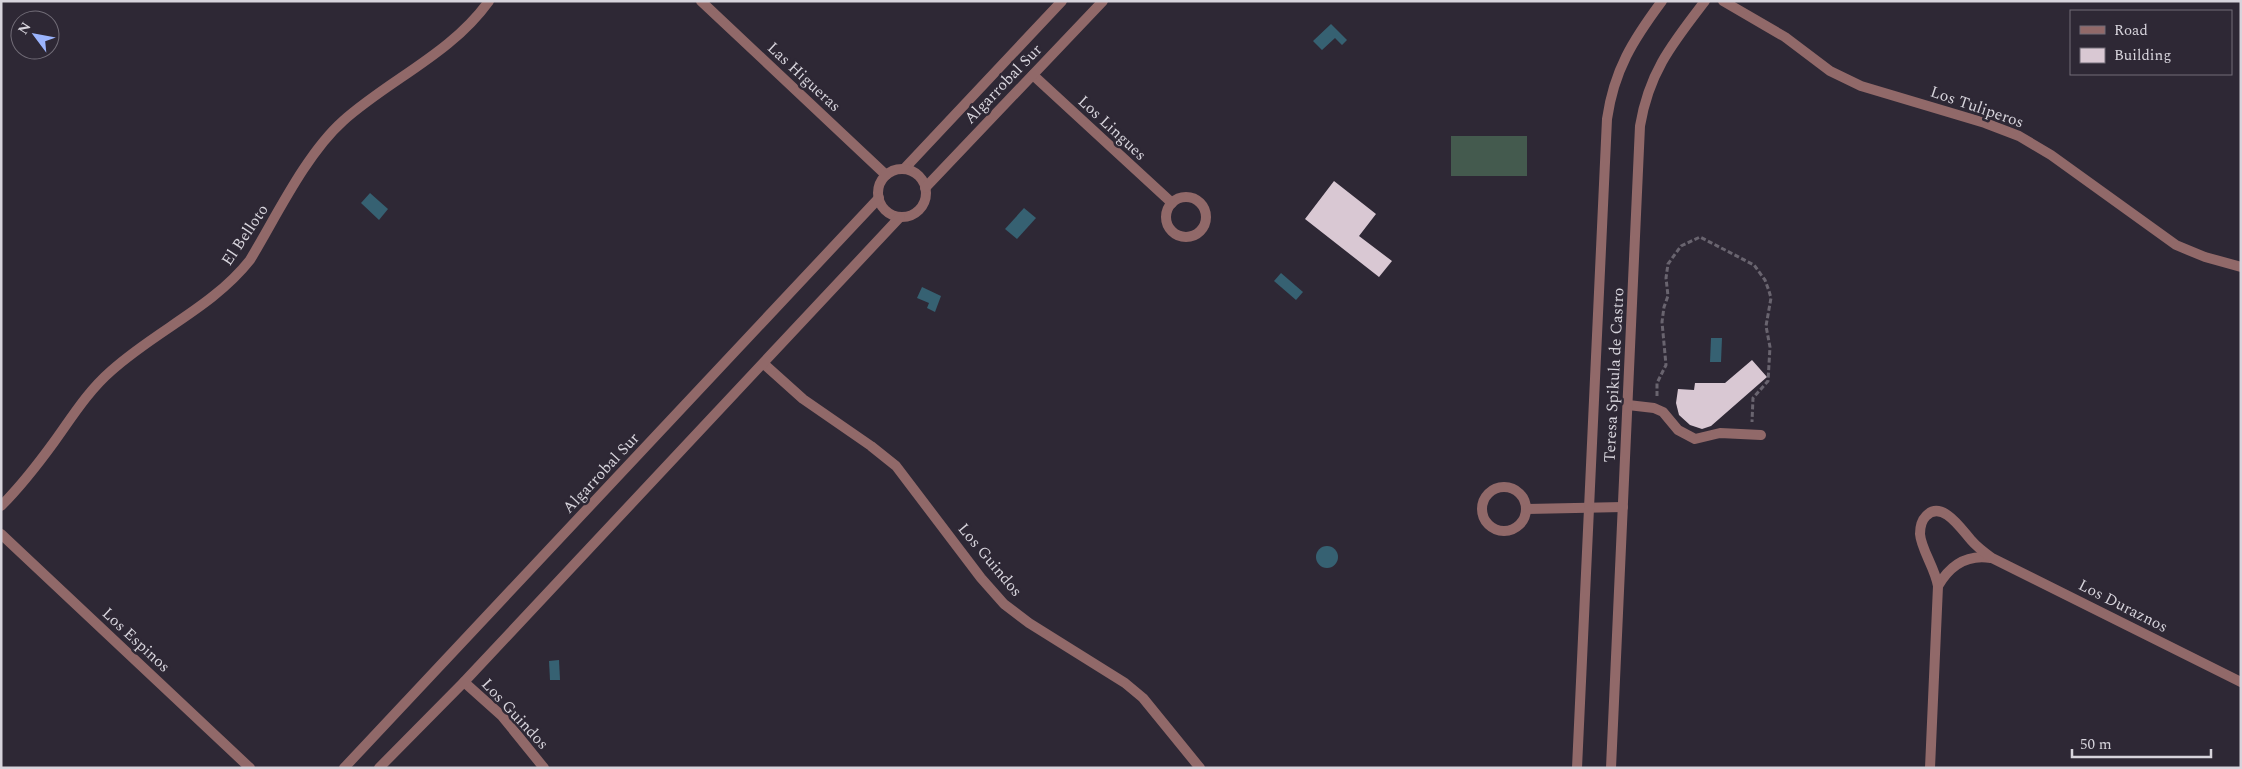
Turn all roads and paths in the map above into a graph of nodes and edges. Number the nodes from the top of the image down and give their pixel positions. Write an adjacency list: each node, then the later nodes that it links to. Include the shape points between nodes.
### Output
1 (489, 1): 20 (street, El Belloto, via 460,36 359,108 326,137 240,273 112,370 80,404 38,463)
2 (701, 1): 10 (street, Las Higueras)
3 (1062, 1): 9 (street, Algarrobal Sur)
4 (1103, 1): 8 (street, Algarrobal Sur)
5 (1662, 1): 21 (street, Teresa Spikula de Castro, via 1636,36 1620,66 1606,119)
6 (1705, 1): 17 (street, Teresa Spikula de Castro, via 1662,59 1644,105 1639,147)
7 (1723, 1): 15 (street, Los Tuliperos, via 1774,30 1830,70 1861,86 2019,136 2051,155 2176,245)
8 (1033, 75): 11 (street, Algarrobal Sur); 13 (street, Los Lingues)
9 (904, 169): 10 (street); 11 (street, via 916,173)
10 (886, 175): 12 (street, via 879,186)
11 (925, 188): 14 (street, via 922,206 912,214)
12 (879, 198): 14 (street, via 886,211); 30 (street, Algarrobal Sur)
13 (1172, 203): 13 (street, via 1166,215 1168,228 1179,236 1198,233 1206,217 1201,204 1190,197)
14 (900, 216): 16 (street)
15 (2241, 267)
16 (764, 364): 27 (street); 33 (street, Los Guindos, via 803,399 896,466 1004,604 1143,698)
17 (1628, 405): 18 (street); 22 (street, Teresa Spikula de Castro)
18 (1656, 409): 19 (street, via 1663,412 1678,430 1695,439 1720,433); 19 (path, via 1657,383 1666,365 1662,322 1668,296 1668,264 1682,246 1700,237 1754,265 1765,280 1771,298 1766,326 1770,347 1768,381 1753,398)
19 (1756, 435)
20 (1, 506)
21 (1587, 506): 22 (street); 23 (street); 34 (street, Teresa Spikula de Castro)
22 (1623, 507): 35 (street, Teresa Spikula de Castro)
23 (1526, 509): 23 (street, via 1522,494 1516,489 1500,486 1485,496 1481,511 1488,525 1506,531 1522,523)
24 (1, 534): 29 (street, Los Espinos)
25 (1992, 558): 26 (street, Los Duraznos, via 1974,557 1958,563); 26 (street, Los Duraznos, via 1950,516 1938,512 1928,514 1921,523 1920,536 1936,572); 28 (street, Los Duraznos)
26 (1938, 586): 36 (street, Los Duraznos)
27 (464, 682): 31 (street); 32 (street, Los Guindos, via 507,722)
28 (2241, 682)
29 (250, 768)
30 (344, 768)
31 (379, 768)
32 (544, 768)
33 (1200, 768)
34 (1577, 768)
35 (1611, 768)
36 (1930, 768)

